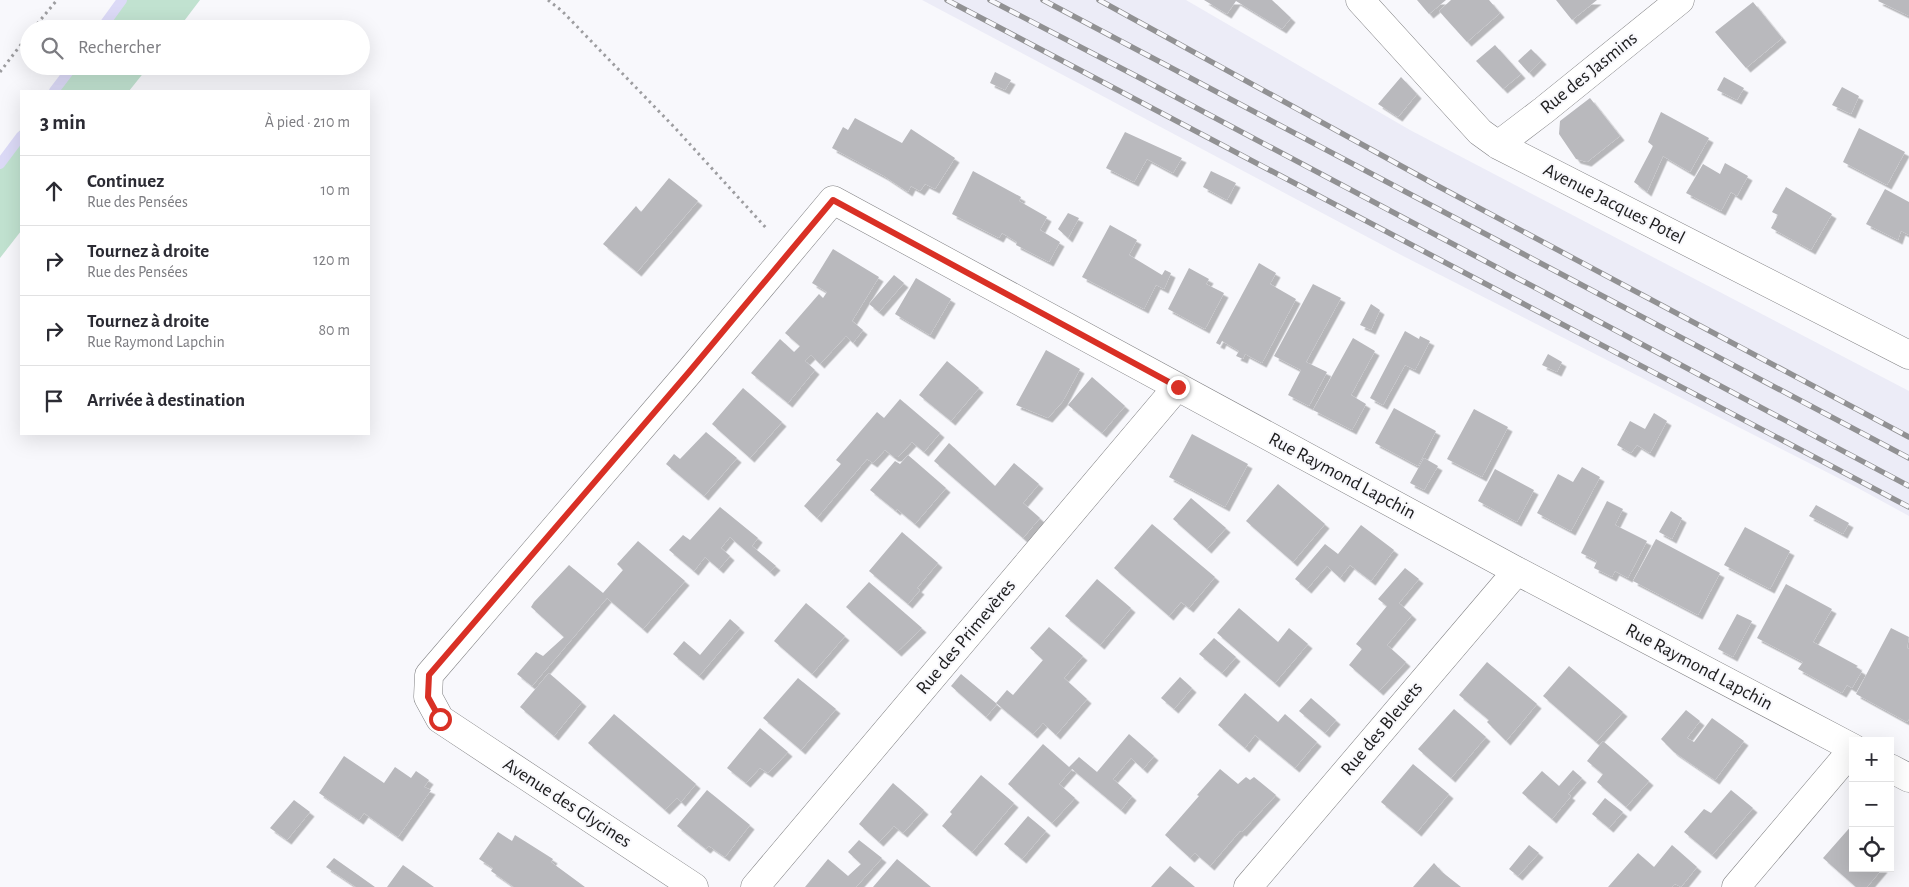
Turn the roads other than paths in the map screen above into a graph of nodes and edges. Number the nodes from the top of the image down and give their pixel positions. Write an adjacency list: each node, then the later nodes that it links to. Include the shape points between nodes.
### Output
1 (1360, 0): 3 (street, Avenue Jacques Potel, via 1480,132)
2 (1680, 0): 3 (street, Rue des Jasmins)
3 (1498, 145): 4 (street, Avenue Jacques Potel)
4 (1909, 355)
5 (1178, 387): 6 (street, Rue Raymond Lapchin); 7 (street, Rue Raymond Lapchin, via 833,200 429,675 428,697); 13 (street, Rue des Primevères)
6 (1517, 571): 8 (street, Rue Raymond Lapchin); 14 (street, Rue des Bleuets)
7 (440, 719): 12 (street, Avenue des Glycines)
8 (1849, 746)
9 (1849, 753): 15 (street)
10 (1894, 770): 11 (street)
11 (1909, 778)
12 (694, 887)
13 (755, 887)
14 (1248, 887)
15 (1736, 887)

